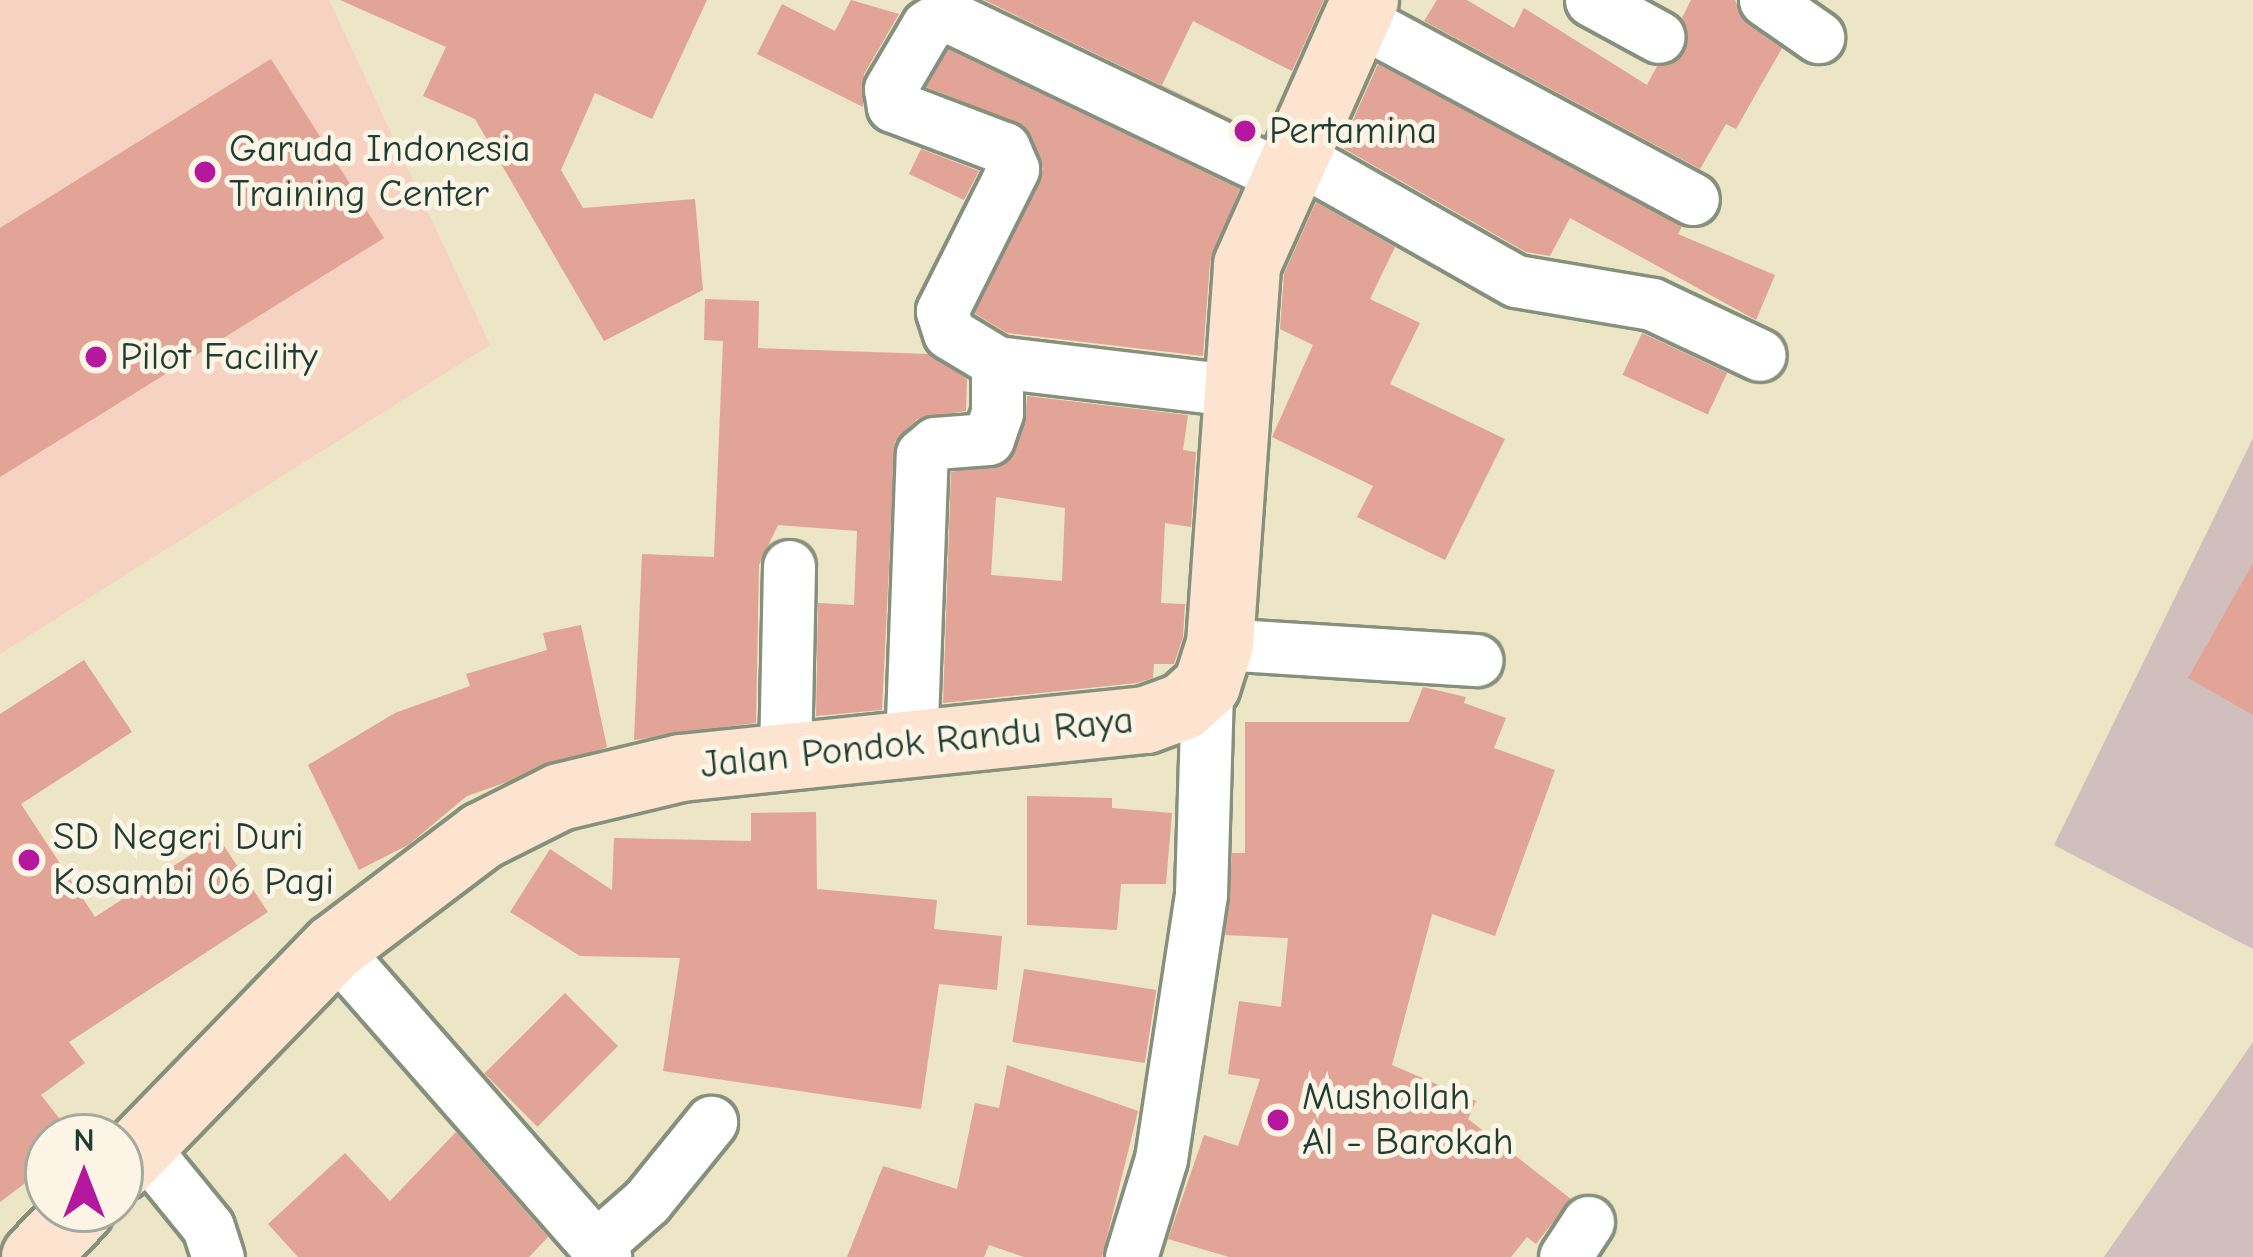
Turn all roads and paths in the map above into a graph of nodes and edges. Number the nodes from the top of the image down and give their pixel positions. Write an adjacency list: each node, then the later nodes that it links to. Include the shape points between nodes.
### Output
1 (1591, 0): 5 (street)
2 (1765, 0): 6 (street)
3 (1361, 9): 7 (main road); 8 (street)
4 (929, 13): 7 (street); 10 (street, via 890,97 904,114 1011,154 1013,169 942,311 950,333)
5 (1659, 37)
6 (1818, 37)
7 (1287, 165): 9 (street, via 1516,281 1652,304); 11 (main road, via 1247,265)
8 (1693, 200)
9 (1760, 355)
10 (998, 362): 11 (street); 15 (street, via 991,435 935,443 919,469)
11 (1233, 390): 14 (main road)
12 (789, 566): 16 (street)
13 (1478, 660): 14 (street)
14 (1214, 665): 15 (main road, Jalan Pondok Randu Raya, via 1184,706 1146,720); 25 (street, via 1201,892 1161,1159)
15 (911, 748): 16 (main road, Jalan Pondok Randu Raya)
16 (785, 758): 17 (main road, Jalan Pondok Randu Raya, via 620,778 560,797 482,836)
17 (334, 947): 19 (main road, Jalan Pondok Randu Raya); 22 (street)
18 (711, 1122): 22 (street)
19 (144, 1144)
20 (144, 1169): 24 (street, via 208,1227)
21 (58, 1233): 23 (main road)
22 (600, 1252)
23 (35, 1257)
24 (218, 1257)
25 (1131, 1257)

